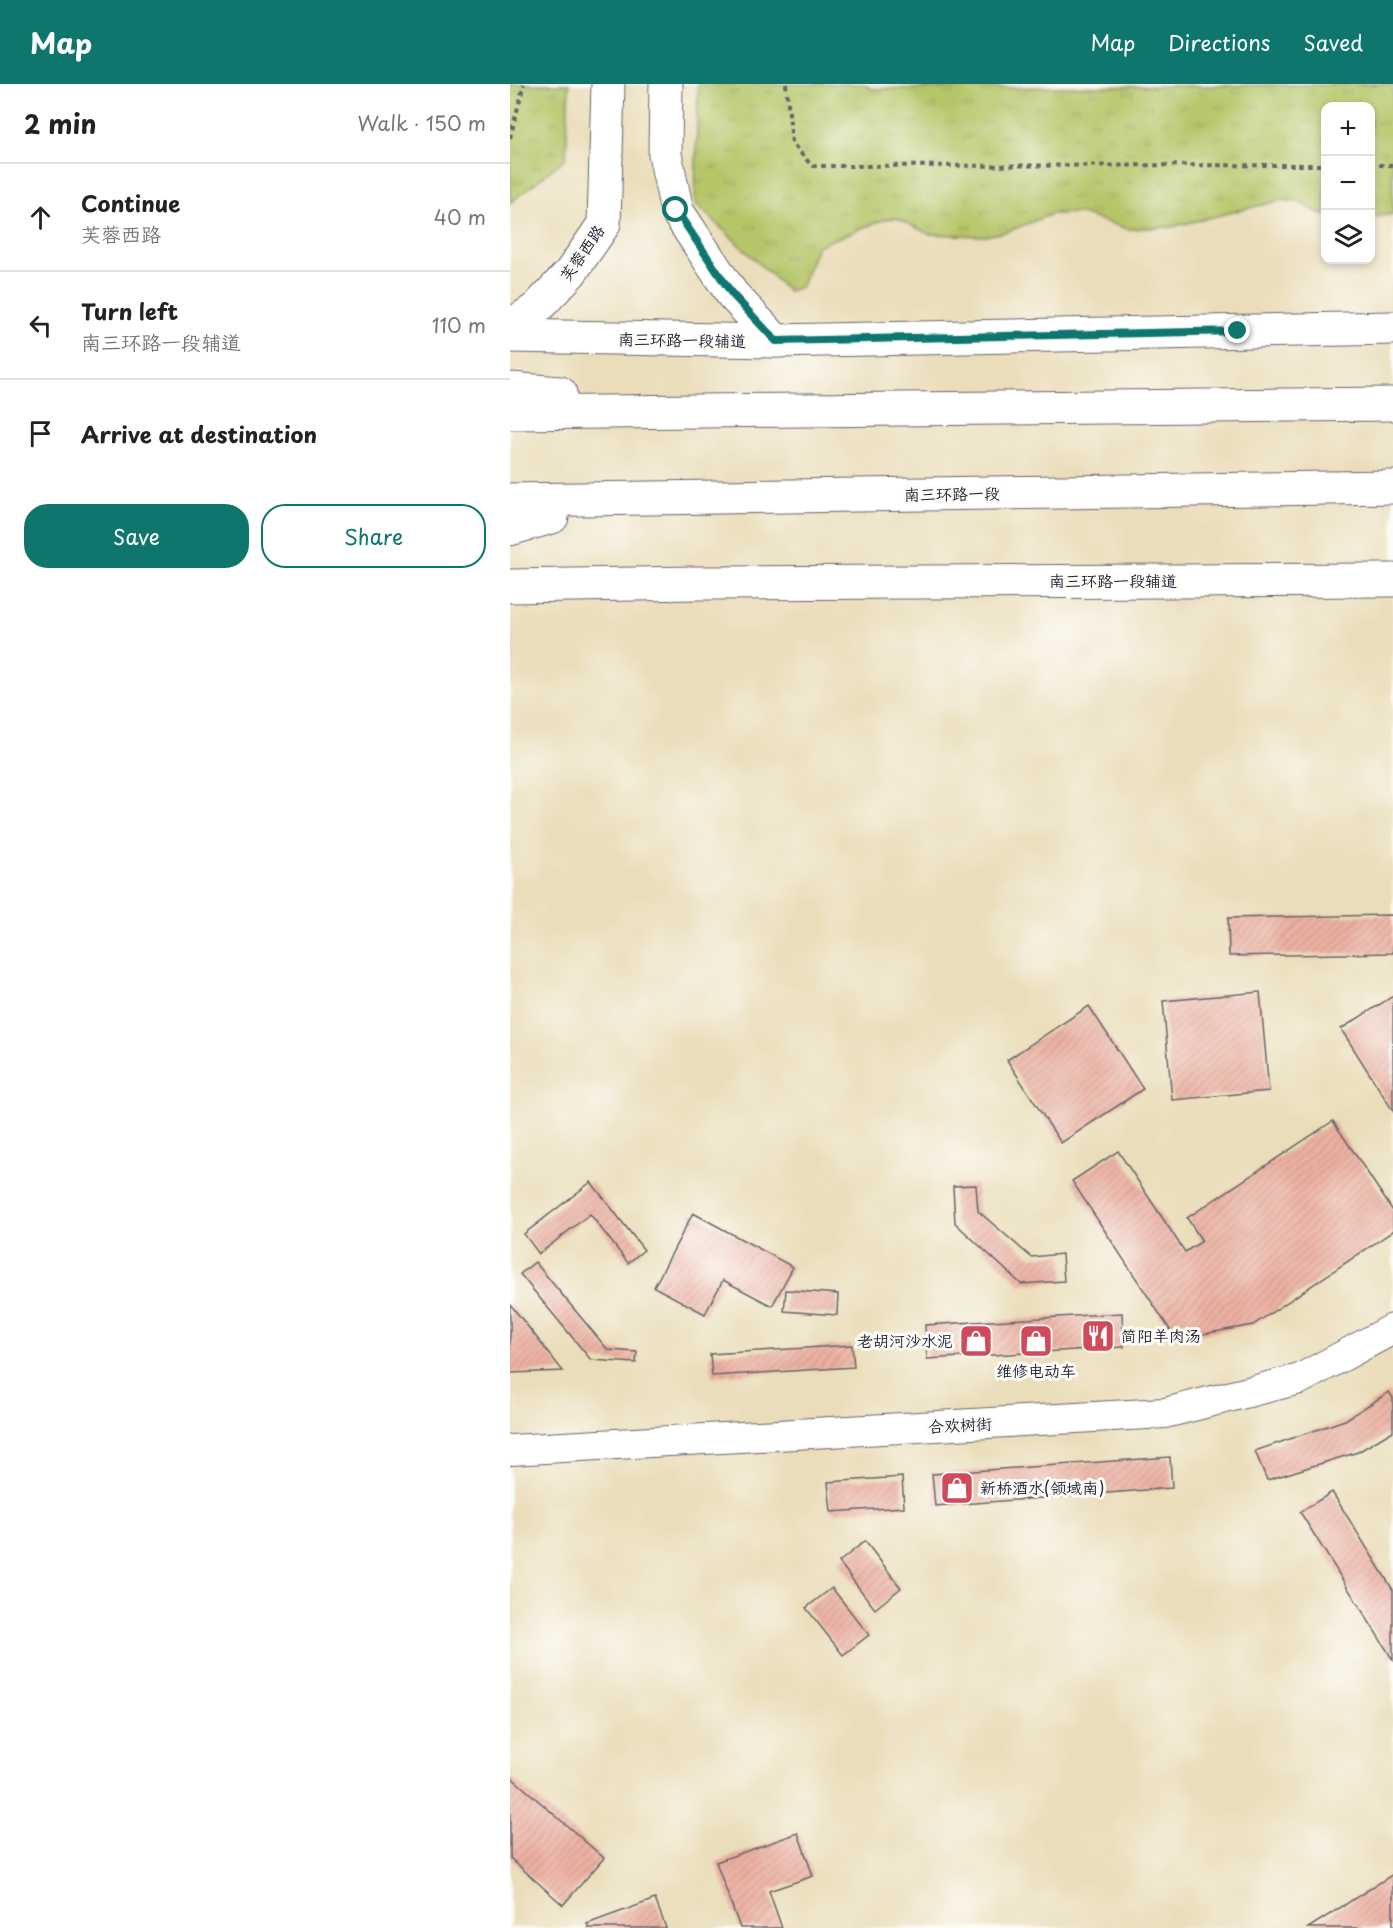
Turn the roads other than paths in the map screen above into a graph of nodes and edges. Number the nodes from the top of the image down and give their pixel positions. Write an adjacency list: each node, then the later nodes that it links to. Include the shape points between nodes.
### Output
1 (608, 84): 3 (main road, 芙蓉西路, via 604,224 571,272 536,309)
2 (666, 84): 6 (main road, via 665,154 676,210 732,294)
3 (510, 326)
4 (1393, 328): 6 (main road, 南三环路一段辅道)
5 (510, 336): 6 (main road, 南三环路一段辅道)
6 (776, 341)
7 (510, 389): 9 (main road)
8 (1393, 404): 9 (main road)
9 (765, 410): 10 (main road)
10 (510, 413)
11 (1393, 487): 12 (main road, 南三环路一段)
12 (722, 497): 13 (main road, 南三环路一段); 14 (main road)
13 (510, 500)
14 (552, 517): 15 (main road); 16 (main road)
15 (510, 522)
16 (510, 529)
17 (1393, 580): 18 (main road, 南三环路一段辅道)
18 (510, 586)
19 (1393, 1329): 20 (street, 合欢树街, via 1300,1379 1165,1413)
20 (510, 1450)

